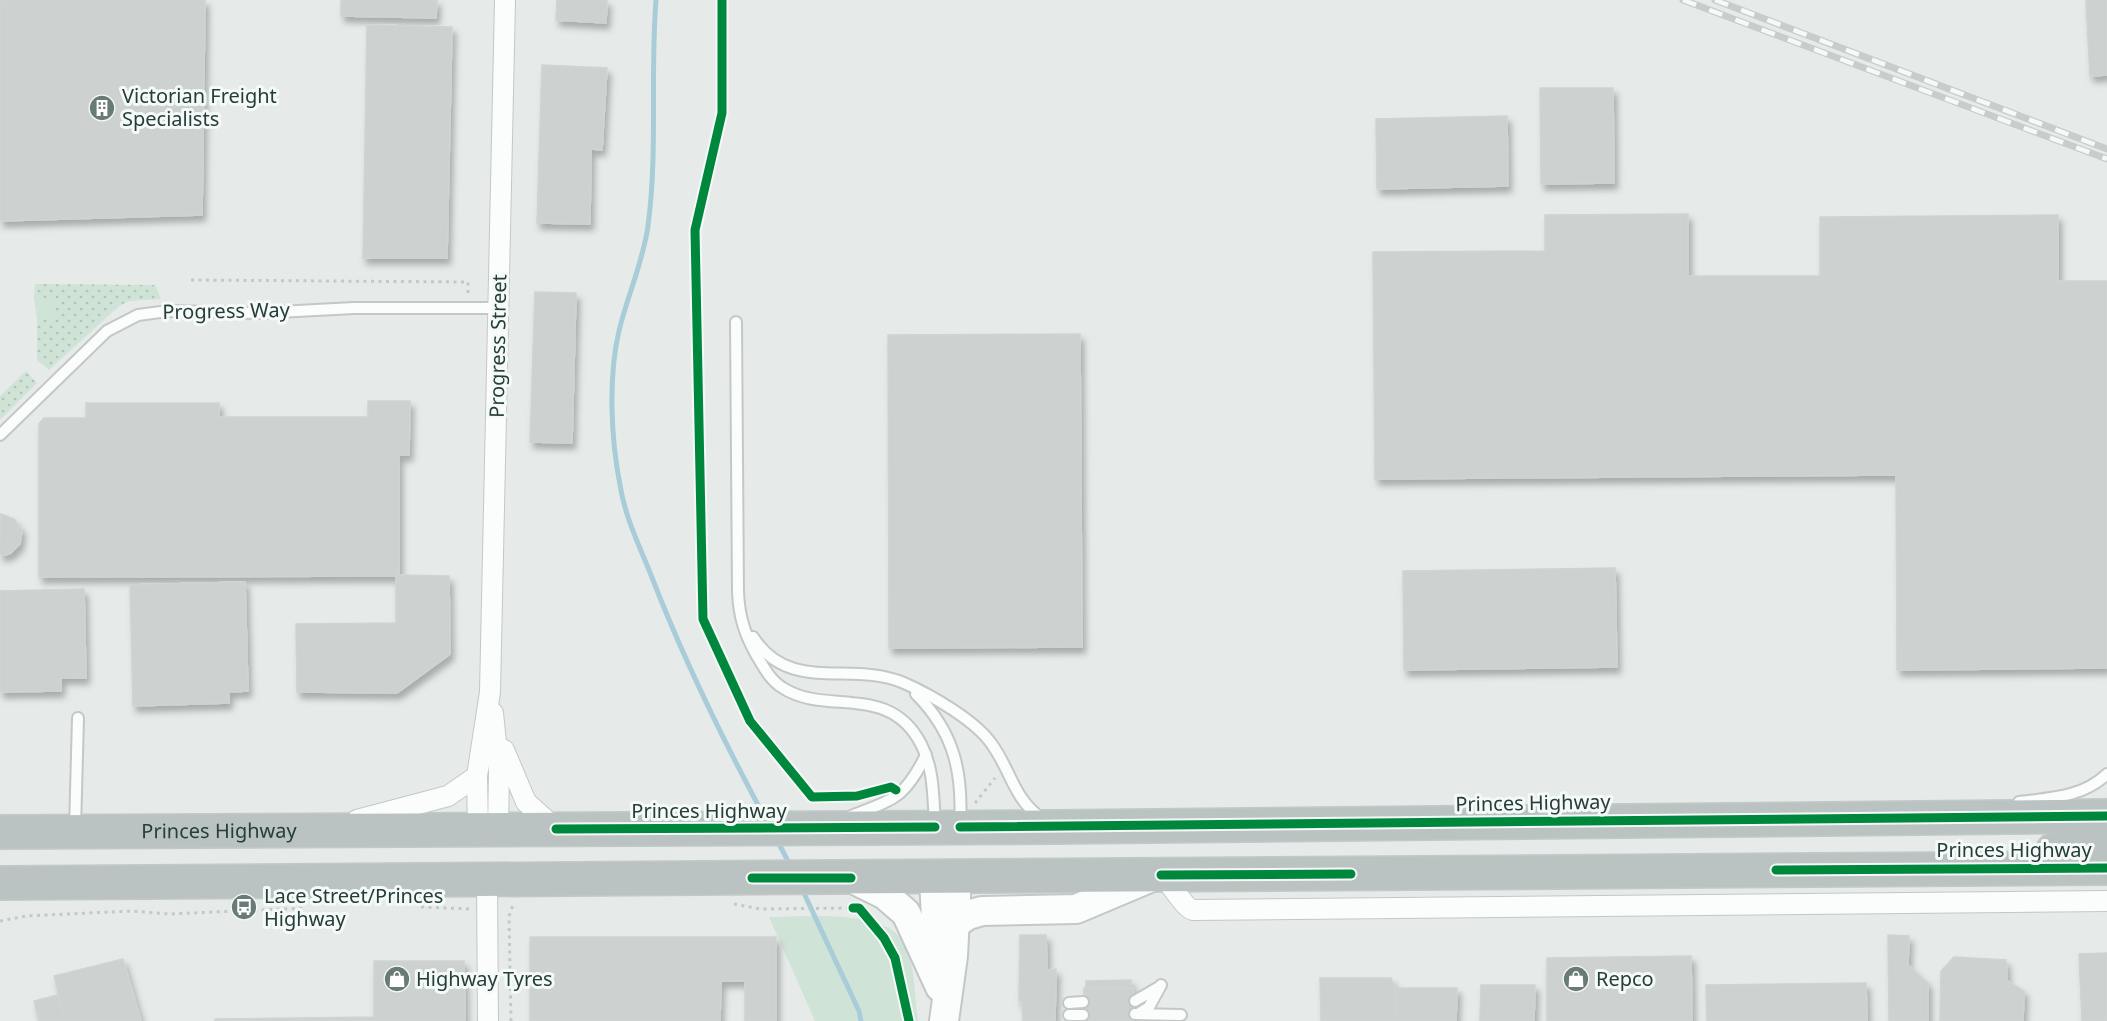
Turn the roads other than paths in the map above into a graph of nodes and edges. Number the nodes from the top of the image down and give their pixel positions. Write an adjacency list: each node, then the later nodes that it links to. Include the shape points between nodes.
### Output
1 (505, 0): 2 (street, Progress Street)
2 (498, 308): 4 (lane, Progress Way, via 168,311 138,315 107,331); 7 (street, Progress Street)
3 (736, 322): 5 (lane)
4 (0, 435)
5 (738, 592): 6 (lane, via 752,636 782,664 810,673 880,675); 10 (lane, via 742,625 775,682 803,697 851,701 888,711 912,731)
6 (905, 684): 16 (lane, via 939,720 953,748 962,787); 19 (lane, via 983,733 1025,805)
7 (490, 692): 9 (street, Progress Street); 12 (street, Progress Street)
8 (78, 718): 25 (lane)
9 (495, 725): 21 (street, via 515,783 526,802); 23 (street, Progress Street, via 499,772)
10 (926, 755): 16 (lane, via 933,783); 20 (lane, via 914,779 900,794)
11 (2107, 774): 13 (lane, via 2095,786 2081,792)
12 (477, 776): 22 (street, via 448,796); 23 (street, Progress Street)
13 (2003, 803)
14 (1980, 805): 18 (lane, Princes Highway)
15 (2107, 816): 18 (highway, Princes Highway)
16 (956, 819): 19 (highway, Princes Highway); 20 (highway, Princes Highway); 31 (highway)
17 (1774, 819): 18 (highway, Princes Highway); 19 (highway, Princes Highway); 29 (highway)
18 (1842, 819)
19 (1054, 826)
20 (814, 828): 21 (highway, Princes Highway)
21 (556, 829): 23 (highway, Princes Highway)
22 (317, 830): 23 (highway, Princes Highway); 25 (highway, Princes Highway)
23 (488, 830): 35 (highway)
24 (0, 832): 25 (highway, Princes Highway)
25 (64, 832): 33 (highway)
26 (2107, 841): 28 (highway, via 2072,850 1903,853)
27 (2107, 868): 28 (highway, Princes Highway)
28 (1848, 869): 29 (highway, Princes Highway)
29 (1776, 870): 30 (highway, Princes Highway); 37 (street)
30 (1159, 875): 31 (highway, Princes Highway); 37 (street, via 1193,910); 38 (main road, via 1076,909 982,911)
31 (946, 877): 34 (highway, Princes Highway); 38 (main road); 42 (main road)
32 (0, 883): 33 (highway, Princes Highway)
33 (48, 883): 35 (highway, Princes Highway)
34 (845, 888): 35 (highway, Princes Highway, via 756,893); 42 (main road, via 885,895 906,913)
35 (487, 893): 46 (street)
36 (2107, 901): 37 (street)
37 (1780, 903)
38 (955, 924): 42 (main road)
39 (1135, 1001): 45 (lane, via 1161,985 1149,1007 1135,1014)
40 (1083, 1002): 41 (lane)
41 (1069, 1003)
42 (943, 1005)
43 (1069, 1015): 44 (lane)
44 (1083, 1015)
45 (1181, 1015)
46 (488, 1021)

